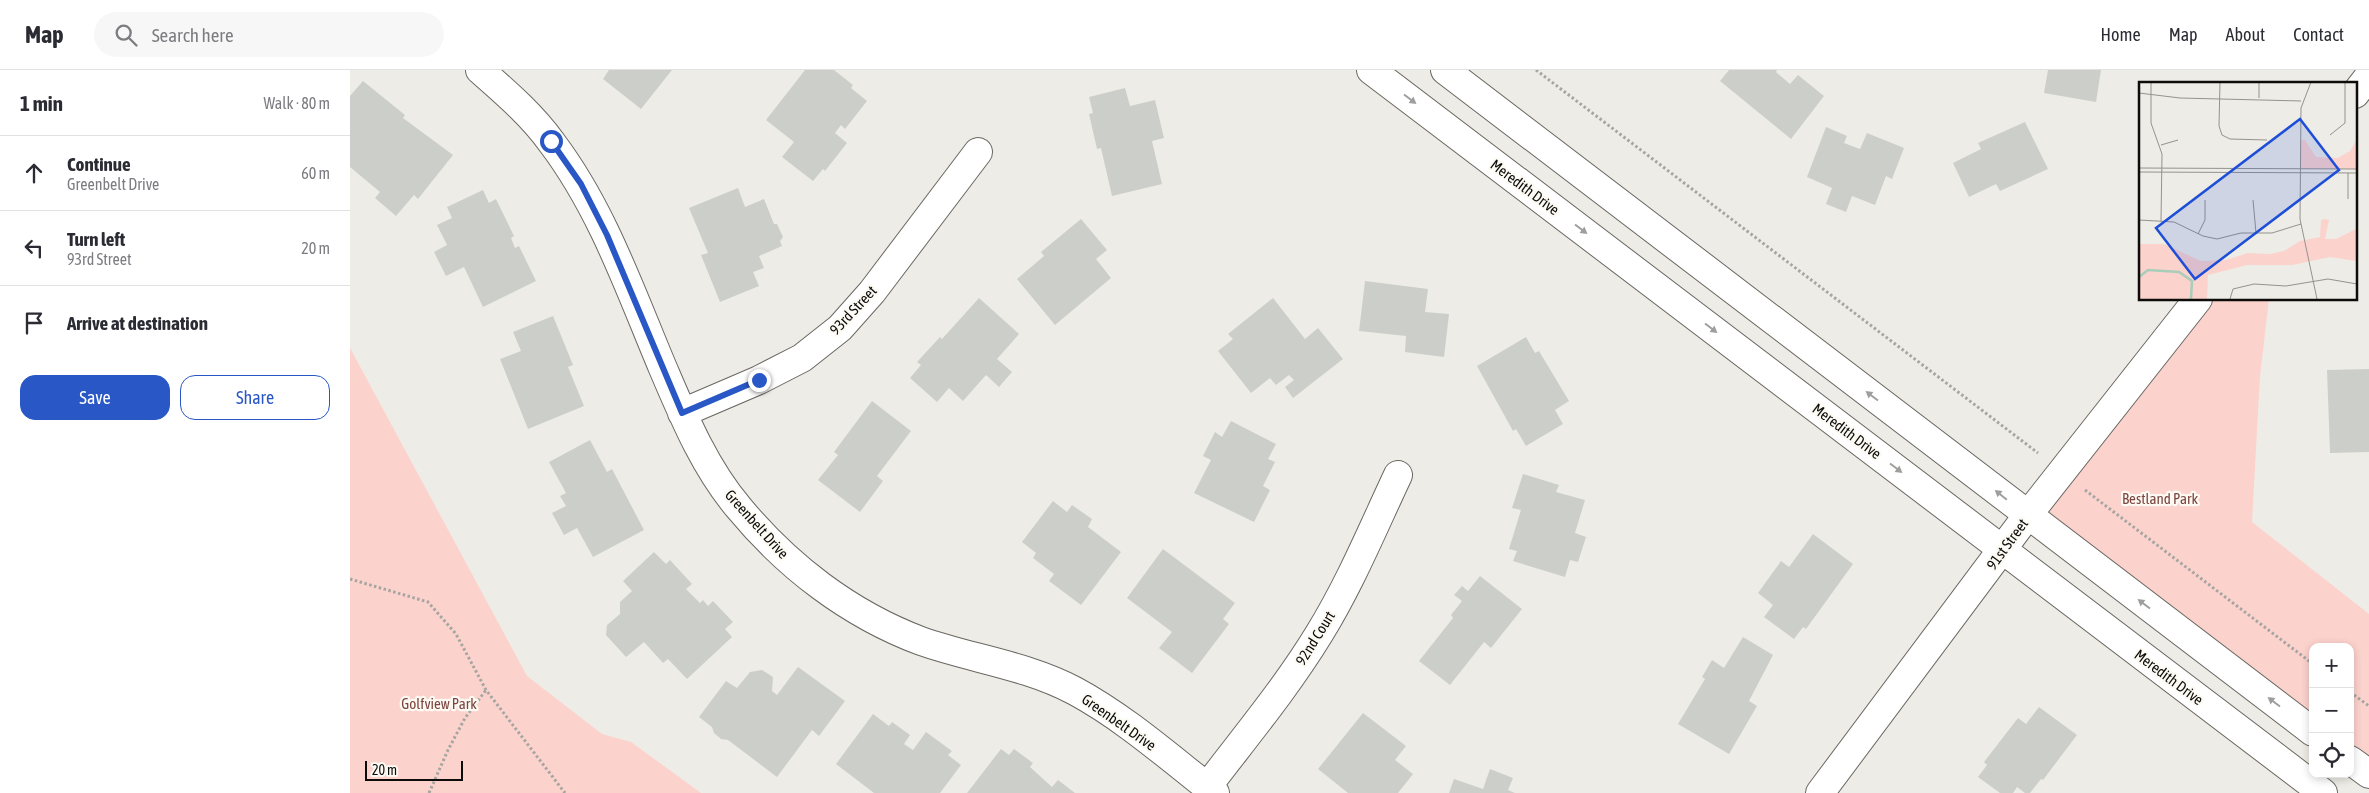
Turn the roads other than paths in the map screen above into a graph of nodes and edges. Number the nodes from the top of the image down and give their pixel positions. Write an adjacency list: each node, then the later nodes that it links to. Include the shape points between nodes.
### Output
1 (480, 70): 8 (street, Greenbelt Drive, via 512,98 551,141 581,184 607,235)
2 (1371, 70): 11 (street, Meredith Drive, one-way to 11)
3 (1445, 70): 10 (street, one-way to 3)
4 (2369, 76): 5 (street)
5 (2356, 93)
6 (978, 152): 8 (street, 93rd Street, via 872,292 840,328 802,358)
7 (2197, 300): 10 (street, 91st Street)
8 (682, 413): 15 (street, Greenbelt Drive, via 707,462 737,506 775,549 818,585 863,614 920,641 1024,669 1075,691 1120,720)
9 (1398, 474): 15 (street, 92nd Court, via 1347,583 1319,634)
10 (2027, 516): 11 (street, 91st Street); 12 (street, one-way to 10)
11 (2003, 550): 16 (street, 91st Street); 17 (street, Meredith Drive)
12 (2309, 729)
13 (2354, 763): 14 (street)
14 (2369, 774)
15 (1211, 790)
16 (1820, 793)
17 (2323, 793)

